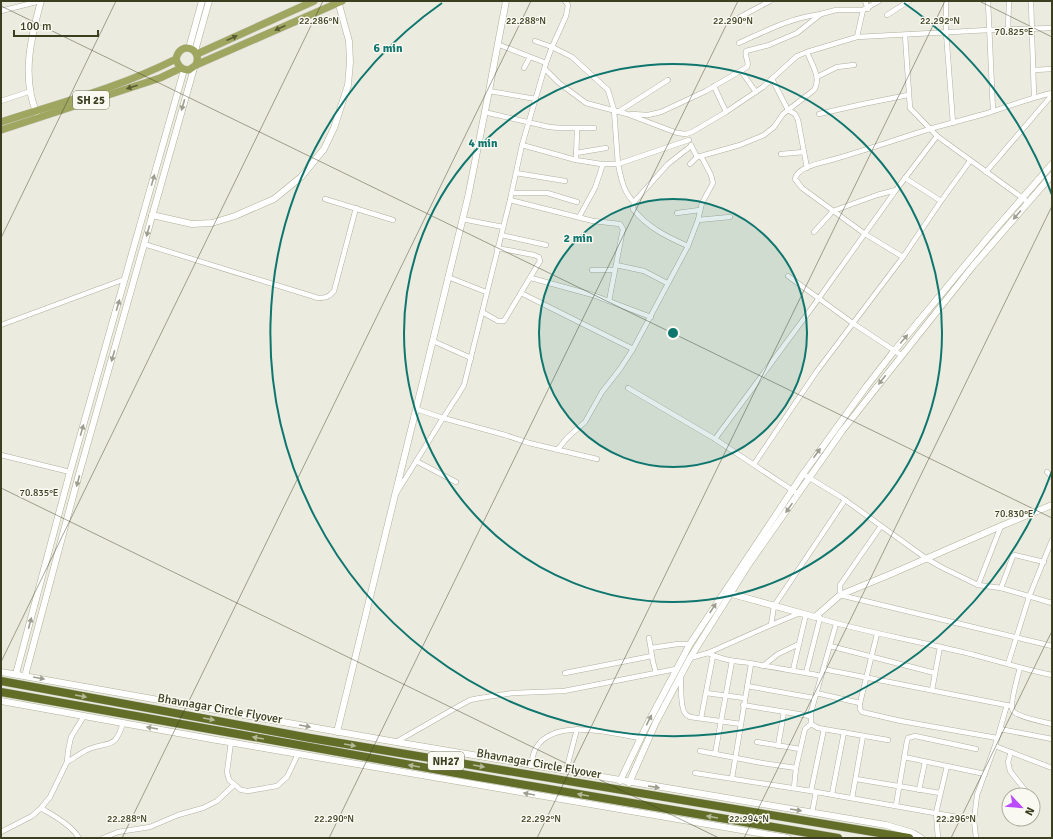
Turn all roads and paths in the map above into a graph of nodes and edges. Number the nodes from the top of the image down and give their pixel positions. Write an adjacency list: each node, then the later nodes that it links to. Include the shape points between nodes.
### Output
1 (40, 1): 18 (street); 51 (street, via 29,57)
2 (202, 1): 33 (street)
3 (209, 1): 33 (street)
4 (314, 1): 33 (main road, one-way to 4)
5 (340, 1): 39 (main road, one-way to 39); 108 (street, via 348,41 348,85 324,149 301,177 274,199 212,223 192,224)
6 (506, 1): 31 (street)
7 (565, 1): 32 (street, via 568,5 566,16)
8 (770, 1): 16 (street)
9 (865, 1): 17 (street)
10 (880, 1): 17 (street)
11 (909, 1): 20 (street)
12 (946, 1): 26 (street)
13 (988, 1): 25 (street)
14 (1009, 1): 23 (street)
15 (1032, 1): 24 (street)
16 (762, 3): 21 (street)
17 (866, 9): 19 (street, via 836,10); 28 (street)
18 (1, 10)
19 (821, 14): 30 (street, via 796,18); 45 (street, via 797,33 746,51 748,65)
20 (887, 14)
21 (740, 17)
22 (1052, 28): 24 (street)
23 (1008, 29): 24 (street); 25 (street)
24 (1032, 29): 44 (street)
25 (989, 30): 26 (street); 60 (street)
26 (946, 32): 27 (street); 68 (street)
27 (905, 35): 28 (street); 54 (street)
28 (856, 37): 34 (street)
29 (535, 41): 32 (street)
30 (739, 43)
31 (497, 44): 35 (street); 50 (street)
32 (552, 47): 37 (street); 59 (street, via 572,57 608,90)
33 (194, 51): 36 (main road, via 184,48 177,54); 39 (main road, via 198,57)
34 (807, 52): 46 (street); 47 (street, via 797,56)
35 (530, 56): 37 (street); 40 (street)
36 (176, 59): 41 (main road, via 177,64); 63 (main road, SH 25)
37 (546, 64): 43 (street)
38 (854, 65): 46 (street, via 837,68)
39 (195, 66): 41 (main road, via 189,70); 108 (street, one-way to 108)
40 (524, 68)
41 (183, 69): 63 (main road, SH 25, one-way to 63); 129 (street, one-way to 41)
42 (1052, 69): 44 (street)
43 (545, 70): 56 (street); 59 (street, via 582,101)
44 (1034, 70): 55 (street)
45 (741, 71): 49 (street); 52 (street)
46 (817, 77): 58 (street, via 817,86 814,90)
47 (772, 79): 52 (street); 58 (street)
48 (668, 80): 59 (street)
49 (714, 86): 62 (street); 64 (street, via 676,106 654,114)
50 (489, 91): 56 (street); 61 (street)
51 (31, 92): 57 (street); 63 (street)
52 (756, 92): 62 (street)
53 (1052, 94): 55 (street); 90 (street)
54 (908, 95): 65 (street); 71 (street, via 910,108)
55 (1034, 97): 60 (street)
56 (536, 99): 67 (street)
57 (1, 100)
58 (788, 110): 79 (street, via 795,114 798,120); 82 (street, via 774,127 764,134 746,143)
59 (616, 111): 64 (street); 86 (street)
60 (993, 111): 68 (street)
61 (484, 112): 67 (street); 112 (street)
62 (726, 112): 73 (street)
63 (37, 114): 66 (main road, SH 25); 72 (main road, SH 25)
64 (627, 114): 73 (street)
65 (819, 114)
66 (1, 122)
67 (529, 123): 70 (street); 76 (street)
68 (953, 123): 71 (street)
69 (594, 128): 70 (street)
70 (577, 129): 80 (street)
71 (929, 129): 74 (street); 89 (street)
72 (1, 130)
73 (686, 134): 75 (street)
74 (937, 136): 84 (street); 93 (street)
75 (689, 140): 77 (street); 86 (street)
76 (522, 145): 83 (street); 91 (street)
77 (691, 146): 82 (street); 102 (street, via 668,164)
78 (606, 148): 80 (street)
79 (804, 152): 81 (street); 89 (street)
80 (576, 153): 83 (street)
81 (781, 154)
82 (699, 156): 87 (street); 105 (street, via 713,183)
83 (576, 160): 85 (street)
84 (970, 161): 90 (street); 100 (street)
85 (603, 164): 86 (street); 109 (street, via 595,188)
86 (618, 164): 102 (street, via 625,189)
87 (690, 164)
88 (1052, 164): 97 (street)
89 (806, 168): 106 (street, via 799,172 795,179 802,188)
90 (986, 172): 97 (street)
91 (516, 173): 94 (street); 96 (street)
92 (1052, 175): 103 (street)
93 (905, 178): 95 (street); 100 (street)
94 (565, 181)
95 (896, 190): 106 (street); 116 (street)
96 (512, 193): 99 (street); 101 (street, via 548,193)
97 (1023, 198): 103 (street); 141 (street, one-way to 97)
98 (325, 199): 104 (street)
99 (510, 200): 109 (street); 114 (street)
100 (941, 201): 122 (street)
101 (577, 202)
102 (634, 202): 120 (street, via 633,208 649,225)
103 (1028, 202): 142 (street, one-way to 142)
104 (356, 208): 111 (street); 118 (street, via 334,291 324,298)
105 (700, 210): 107 (street); 113 (street)
106 (833, 211): 115 (street); 116 (street)
107 (677, 213)
108 (152, 215): 118 (street, one-way to 118)
109 (579, 217): 123 (street, via 622,225)
110 (730, 217): 113 (street)
111 (393, 220)
112 (462, 220): 114 (street); 127 (street)
113 (698, 220): 120 (street)
114 (503, 226): 117 (street)
115 (814, 232)
116 (865, 234): 122 (street); 133 (street)
117 (501, 235): 119 (street); 121 (street)
118 (144, 244): 210 (street, one-way to 210)
119 (546, 245)
120 (688, 246): 130 (street)
121 (498, 248): 128 (street, via 540,257); 131 (street)
122 (903, 257): 137 (street)
123 (616, 265): 125 (street); 130 (street, via 644,271)
124 (592, 270): 125 (street)
125 (615, 270): 134 (street)
126 (788, 276): 133 (street)
127 (448, 277): 131 (street); 139 (street)
128 (531, 278): 132 (street); 134 (street)
129 (125, 279): 138 (street); 153 (street, one-way to 129)
130 (667, 283): 136 (street)
131 (486, 292): 135 (street)
132 (521, 293): 135 (street, via 504,321 498,321); 140 (street)
133 (818, 298): 137 (street); 147 (street)
134 (609, 301): 136 (street)
135 (482, 312): 143 (street)
136 (651, 317): 140 (street)
137 (854, 324): 141 (street); 152 (street, via 817,371)
138 (1, 325)
139 (432, 341): 143 (street); 145 (street)
140 (633, 349): 148 (street, via 602,392 585,422)
141 (894, 351): 142 (street); 155 (street, one-way to 141)
142 (901, 355): 157 (street, one-way to 157, via 842,431)
143 (471, 358): 146 (street, via 464,385)
144 (628, 388): 147 (street)
145 (416, 409): 146 (street); 160 (street)
146 (443, 418): 148 (street); 151 (street)
147 (715, 438): 152 (street)
148 (557, 450): 150 (street)
149 (1, 455): 153 (street)
150 (597, 459)
151 (416, 462): 158 (street); 160 (street)
152 (754, 464): 159 (street)
153 (70, 472): 208 (street, one-way to 153)
154 (1047, 472): 156 (street)
155 (803, 474): 157 (street); 159 (street)
156 (1052, 477)
157 (810, 478): 161 (street); 162 (street)
158 (456, 482)
159 (792, 490): 161 (street); 172 (street)
160 (396, 494): 237 (street)
161 (798, 494): 173 (street, one-way to 173)
162 (845, 500): 164 (street); 177 (street)
163 (1052, 505): 165 (street)
164 (881, 526): 168 (street); 174 (street, via 840,585)
165 (1000, 526): 168 (street); 170 (street)
166 (1052, 540): 167 (street)
167 (1050, 549): 169 (street)
168 (927, 559): 170 (street); 174 (street)
169 (1044, 562): 171 (street, via 1013,556); 175 (street)
170 (978, 585): 171 (street)
171 (1001, 588): 175 (street)
172 (724, 592): 173 (street); 185 (street, one-way to 172)
173 (730, 594): 177 (street); 194 (street)
174 (840, 594): 179 (street); 183 (street)
175 (1029, 597): 176 (street); 183 (street)
176 (1052, 603)
177 (774, 606): 178 (street); 181 (street)
178 (803, 614): 179 (street); 181 (street); 186 (street)
179 (817, 618): 180 (street); 206 (street)
180 (836, 624): 182 (street); 187 (street)
181 (771, 625): 191 (street)
182 (877, 634): 189 (street); 193 (street)
183 (1016, 637): 188 (street); 197 (street)
184 (649, 638): 190 (street)
185 (690, 644): 190 (street); 202 (street)
186 (799, 644): 198 (street, via 778,654); 201 (street)
187 (830, 646): 193 (street); 200 (street)
188 (1052, 646)
189 (940, 647): 197 (street); 207 (street)
190 (651, 648): 192 (street)
191 (710, 655): 194 (street); 195 (street); 217 (street)
192 (652, 656): 204 (street); 205 (street)
193 (872, 657): 207 (street); 212 (street)
194 (690, 658): 202 (street)
195 (732, 661): 196 (street); 218 (street)
196 (751, 664): 198 (street); 214 (street)
197 (1008, 664): 199 (street)
198 (762, 666): 201 (street)
199 (1020, 668): 209 (street); 224 (street)
200 (823, 669): 211 (street); 212 (street)
201 (794, 670): 206 (street)
202 (679, 671): 205 (street); 228 (street, via 684,712 690,717); 240 (street, one-way to 202); 269 (street)
203 (1, 672): 208 (street)
204 (564, 673)
205 (656, 673): 245 (street, via 564,692 513,693 470,700)
206 (806, 673): 211 (street)
207 (935, 673): 215 (street)
208 (16, 674): 210 (street)
209 (1052, 675)
210 (25, 676): 237 (street, one-way to 237)
211 (821, 676): 219 (street)
212 (867, 678): 215 (street); 222 (street)
213 (1, 682): 289 (highway, Bhavnagar Circle Flyover / NH27, one-way to 289, via 310,738)
214 (747, 686): 219 (street); 220 (street)
215 (932, 690): 224 (street)
216 (1, 692): 288 (highway, Bhavnagar Circle Flyover / NH27, one-way to 216)
217 (706, 692): 218 (street); 228 (street)
218 (725, 695): 220 (street); 229 (street)
219 (815, 696): 222 (street); 227 (street)
220 (744, 698): 223 (street)
221 (1, 701): 226 (street)
222 (860, 703): 241 (street, via 860,709 867,714)
223 (743, 705): 225 (street); 231 (street)
224 (1009, 706): 233 (street, via 1014,713); 234 (street)
225 (784, 712): 227 (street); 247 (street)
226 (84, 716): 230 (street); 257 (street, via 71,737)
227 (810, 716): 232 (street)
228 (701, 718): 229 (street)
229 (720, 721): 231 (street); 254 (street)
230 (123, 723): 244 (street, one-way to 230); 257 (street, via 115,741 88,749)
231 (741, 724): 256 (street)
232 (811, 724): 236 (street); 249 (street, via 805,729)
233 (1052, 724)
234 (1000, 728): 241 (street); 242 (street)
235 (577, 729): 240 (street); 259 (street, via 549,735 540,742 533,753); 263 (street)
236 (824, 729): 238 (street); 275 (street)
237 (337, 732): 245 (street)
238 (844, 732): 239 (street); 277 (street)
239 (863, 736): 243 (street); 267 (street)
240 (640, 738): 268 (street)
241 (997, 738): 248 (street)
242 (1052, 739)
243 (888, 740)
244 (231, 742): 253 (street); 270 (street, via 227,772 229,780)
245 (396, 742): 259 (street)
246 (757, 742): 247 (street)
247 (778, 746): 249 (street)
248 (995, 746): 252 (street); 265 (street)
249 (800, 749): 261 (street)
250 (976, 749): 255 (street, via 915,736 908,738)
251 (700, 751): 254 (street)
252 (1011, 752): 262 (street); 272 (street, via 1008,765)
253 (298, 754): 270 (street, via 287,777 277,786 241,790); 287 (street, one-way to 253)
254 (715, 754): 256 (street)
255 (904, 757): 258 (street); 271 (street)
256 (736, 758): 261 (street); 266 (street)
257 (67, 762): 280 (street, via 50,797)
258 (925, 762): 260 (street); 274 (street)
259 (531, 766): 263 (street)
260 (947, 766): 265 (street); 276 (street)
261 (796, 768): 273 (street)
262 (1052, 768)
263 (566, 772): 268 (street)
264 (695, 773): 266 (street)
265 (985, 774): 283 (street, via 977,795)
266 (732, 778): 273 (street)
267 (856, 779): 271 (street); 278 (street)
268 (620, 781): 269 (street)
269 (629, 783): 282 (street, one-way to 282)
270 (234, 785): 286 (street, via 217,801 203,808 150,826 118,832)
271 (899, 786): 274 (street); 279 (street)
272 (1023, 787)
273 (794, 788): 275 (street)
274 (919, 790): 276 (street)
275 (814, 791): 277 (street); 282 (street)
276 (940, 793): 281 (street)
277 (832, 794): 278 (street)
278 (852, 798): 279 (street)
279 (896, 805): 281 (street)
280 (41, 808): 284 (street, via 32,816); 285 (street, via 66,824)
281 (936, 812): 283 (street); 291 (street)
282 (812, 813): 290 (street, via 886,825)
283 (974, 820): 292 (street)
284 (1, 832)
285 (79, 838)
286 (103, 838)
287 (788, 838)
288 (838, 838)
289 (909, 838)
290 (921, 838)
291 (938, 838)
292 (976, 838)

